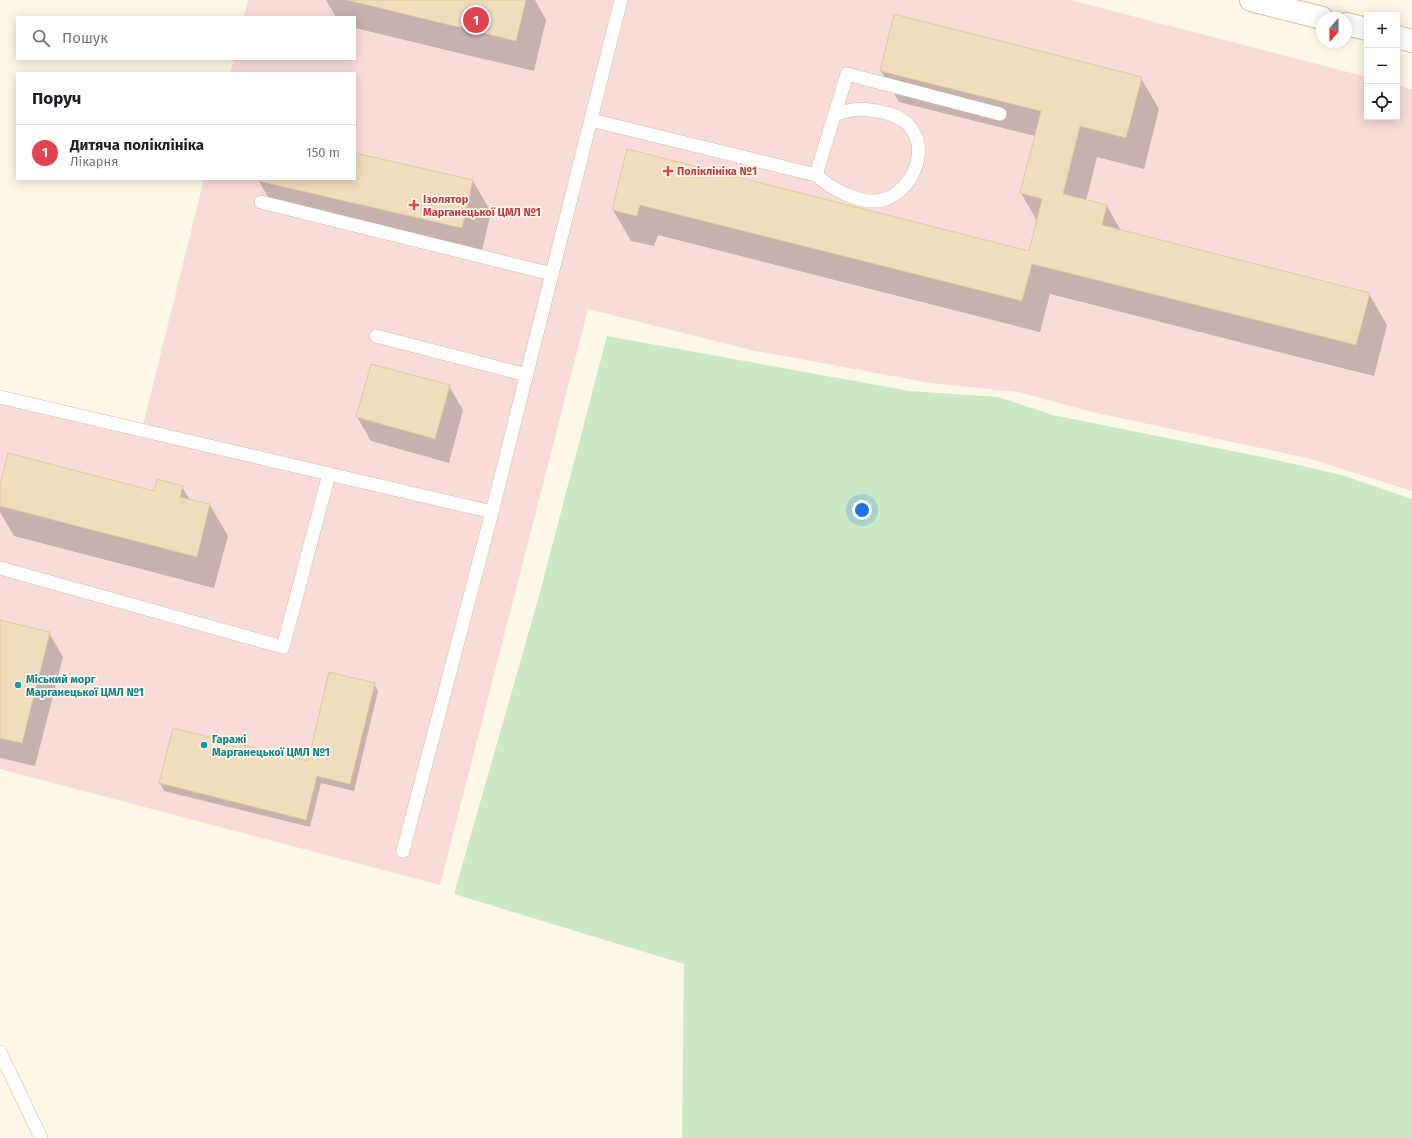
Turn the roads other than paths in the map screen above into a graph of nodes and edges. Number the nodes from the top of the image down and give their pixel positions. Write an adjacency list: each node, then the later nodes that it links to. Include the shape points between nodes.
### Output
1 (621, 0): 10 (lane)
2 (1251, 0): 3 (street)
3 (1316, 16)
4 (1352, 26): 5 (street)
5 (1364, 29)
6 (1400, 38): 7 (street)
7 (1412, 41)
8 (1000, 114): 9 (lane, via 847,74)
9 (834, 115): 11 (lane); 11 (lane, via 850,109 865,109 890,113 902,119 911,127 919,150 912,176 895,194 871,201 845,194 825,184)
10 (591, 120): 11 (lane); 13 (lane)
11 (816, 176)
12 (261, 202): 13 (lane)
13 (552, 274): 15 (lane)
14 (376, 336): 15 (lane)
15 (527, 376): 18 (lane)
16 (0, 397): 17 (lane)
17 (329, 474): 18 (lane); 19 (lane, via 283,648)
18 (492, 512): 20 (lane)
19 (0, 568)
20 (403, 851)
21 (0, 1052): 22 (lane)
22 (40, 1138)

